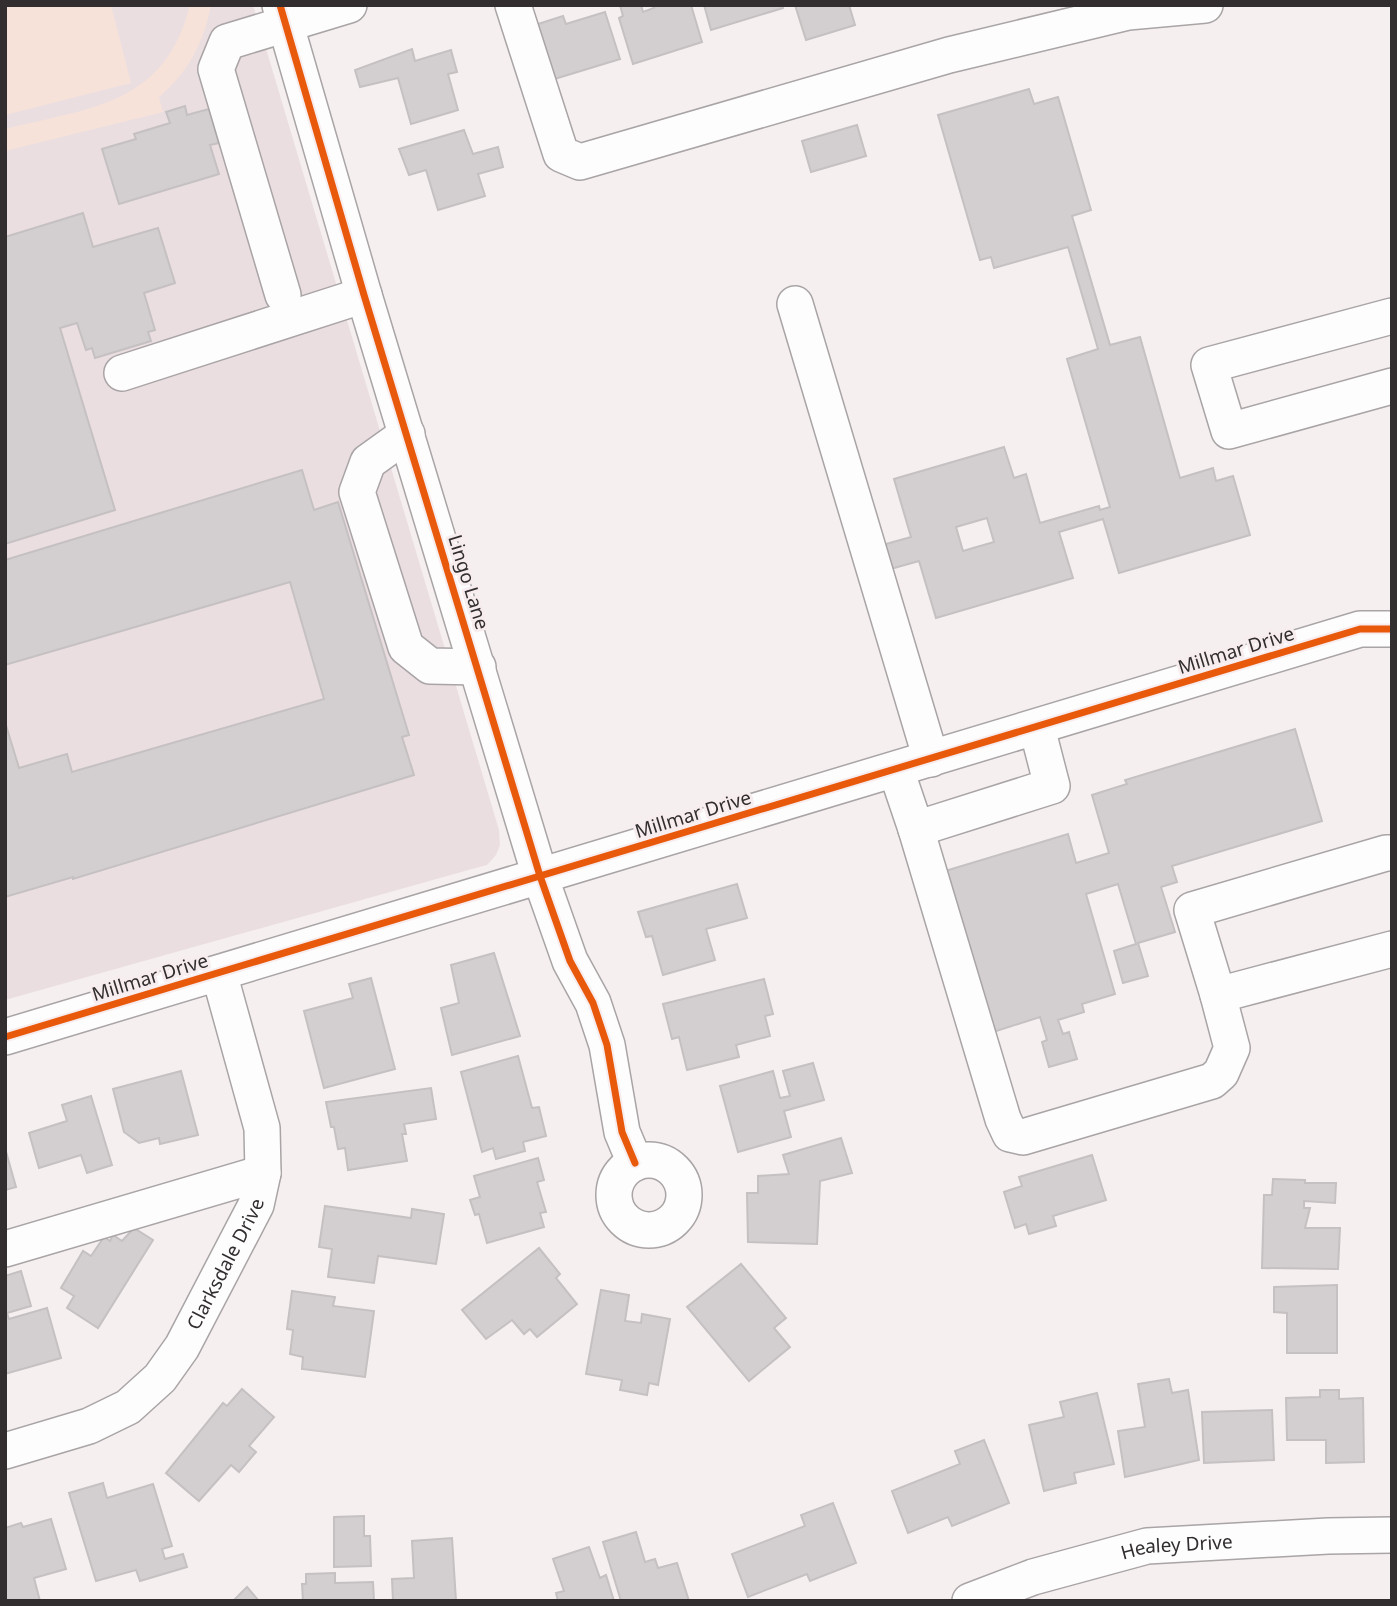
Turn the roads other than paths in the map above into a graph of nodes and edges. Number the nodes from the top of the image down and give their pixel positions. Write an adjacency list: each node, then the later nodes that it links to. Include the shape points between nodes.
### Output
1 (349, 5): 4 (street)
2 (513, 5): 3 (street, via 561,154 580,162 948,55 1128,12)
3 (1205, 5)
4 (283, 15): 5 (street, via 227,42 216,69); 6 (street, Lingo Lane)
5 (283, 295)
6 (364, 295): 9 (street); 11 (street, Lingo Lane)
7 (795, 304): 15 (street)
8 (1392, 316): 10 (street, via 1209,365 1229,431)
9 (122, 373)
10 (1392, 386)
11 (407, 434): 13 (street, Lingo Lane); 13 (street, via 368,462 357,492 406,647 430,666)
12 (1392, 629): 14 (street, Millmar Drive, via 1360,629)
13 (478, 667): 19 (street, Lingo Lane)
14 (1037, 728): 15 (street, Millmar Drive); 17 (street, via 1052,786)
15 (931, 759): 16 (street, Millmar Drive)
16 (896, 770): 17 (street); 19 (street, Millmar Drive)
17 (916, 829): 22 (street, via 1010,1134 1023,1137 1212,1081 1221,1073 1232,1048)
18 (1392, 853): 22 (street, via 1192,910)
19 (540, 876): 21 (street, Millmar Drive); 24 (street, Lingo Lane, via 607,1045 622,1132)
20 (1392, 948): 22 (street)
21 (219, 973): 23 (street, Millmar Drive); 25 (street, Clarksdale Drive, via 262,1128)
22 (1217, 995)
23 (5, 1037)
24 (635, 1163)
25 (263, 1173): 26 (street); 27 (street, Clarksdale Drive, via 256,1205 160,1378 128,1407 89,1426)
26 (5, 1249)
27 (5, 1451)
28 (1392, 1535): 29 (street, Healey Drive, via 1147,1546 1033,1577)
29 (970, 1601)

